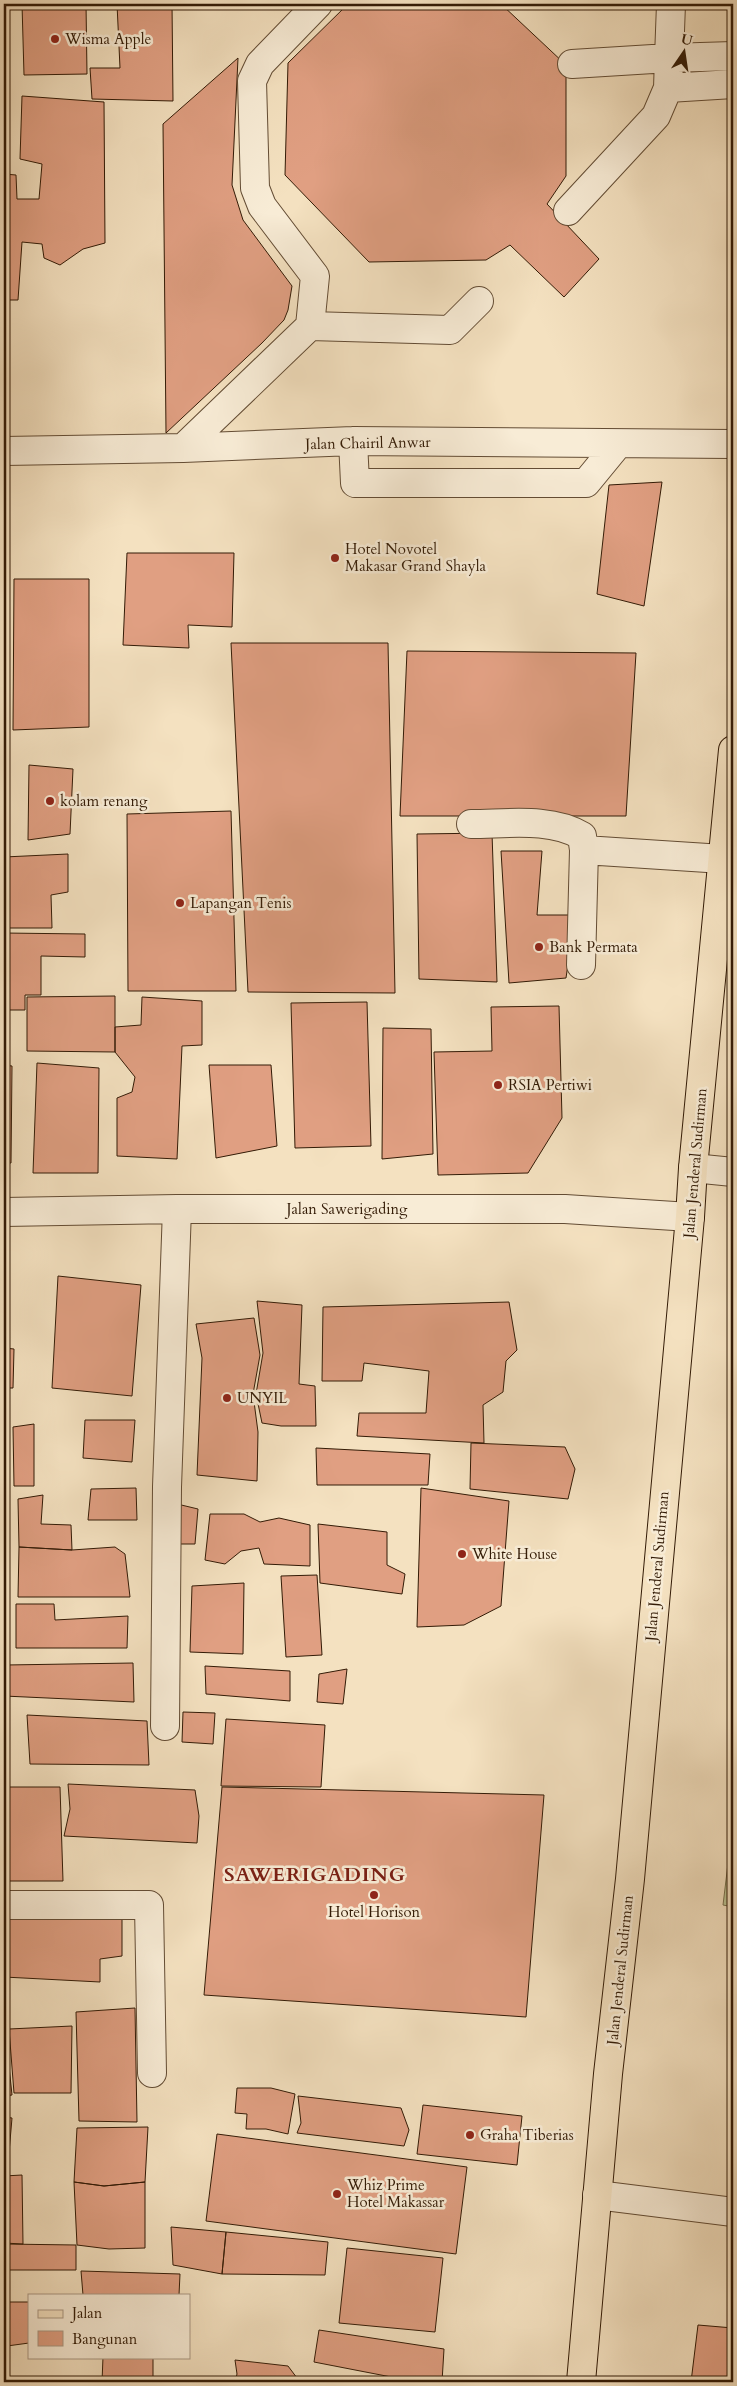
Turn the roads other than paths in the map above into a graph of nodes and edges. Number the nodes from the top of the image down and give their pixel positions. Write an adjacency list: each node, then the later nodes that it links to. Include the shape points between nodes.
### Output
1 (318, 4): 10 (street, via 260,64 252,80 255,188 262,206 315,276)
2 (671, 4): 4 (street)
3 (733, 56): 4 (street)
4 (669, 58): 5 (street); 7 (street)
5 (572, 64)
6 (733, 84): 7 (street)
7 (668, 88): 8 (street, via 656,116)
8 (568, 211)
9 (479, 301): 10 (street, via 450,330)
10 (310, 326): 14 (street)
11 (353, 441): 12 (street, Jalan Chairil Anwar); 12 (street, via 355,483 586,483); 14 (street, Jalan Chairil Anwar)
12 (618, 444): 13 (street, Jalan Chairil Anwar)
13 (733, 444)
14 (183, 448): 15 (street, Jalan Chairil Anwar)
15 (4, 451)
16 (733, 750): 19 (main road, Jalan Jenderal Sudirman)
17 (471, 824): 18 (street, via 544,824 582,836)
18 (584, 850): 19 (street); 20 (street)
19 (723, 860): 21 (main road, Jalan Jenderal Sudirman)
20 (581, 965)
21 (693, 1168): 22 (street); 25 (main road, Jalan Jenderal Sudirman)
22 (733, 1172)
23 (177, 1209): 24 (street, Jalan Sawerigading); 25 (street, Jalan Sawerigading, via 565,1209); 26 (street, via 167,1487)
24 (4, 1212)
25 (690, 1217): 29 (main road, Jalan Jenderal Sudirman, via 630,1879)
26 (165, 1726)
27 (4, 1905): 28 (street, via 149,1905)
28 (152, 2073)
29 (597, 2195): 30 (street); 31 (main road, Jalan Jenderal Sudirman)
30 (733, 2212)
31 (581, 2382)

